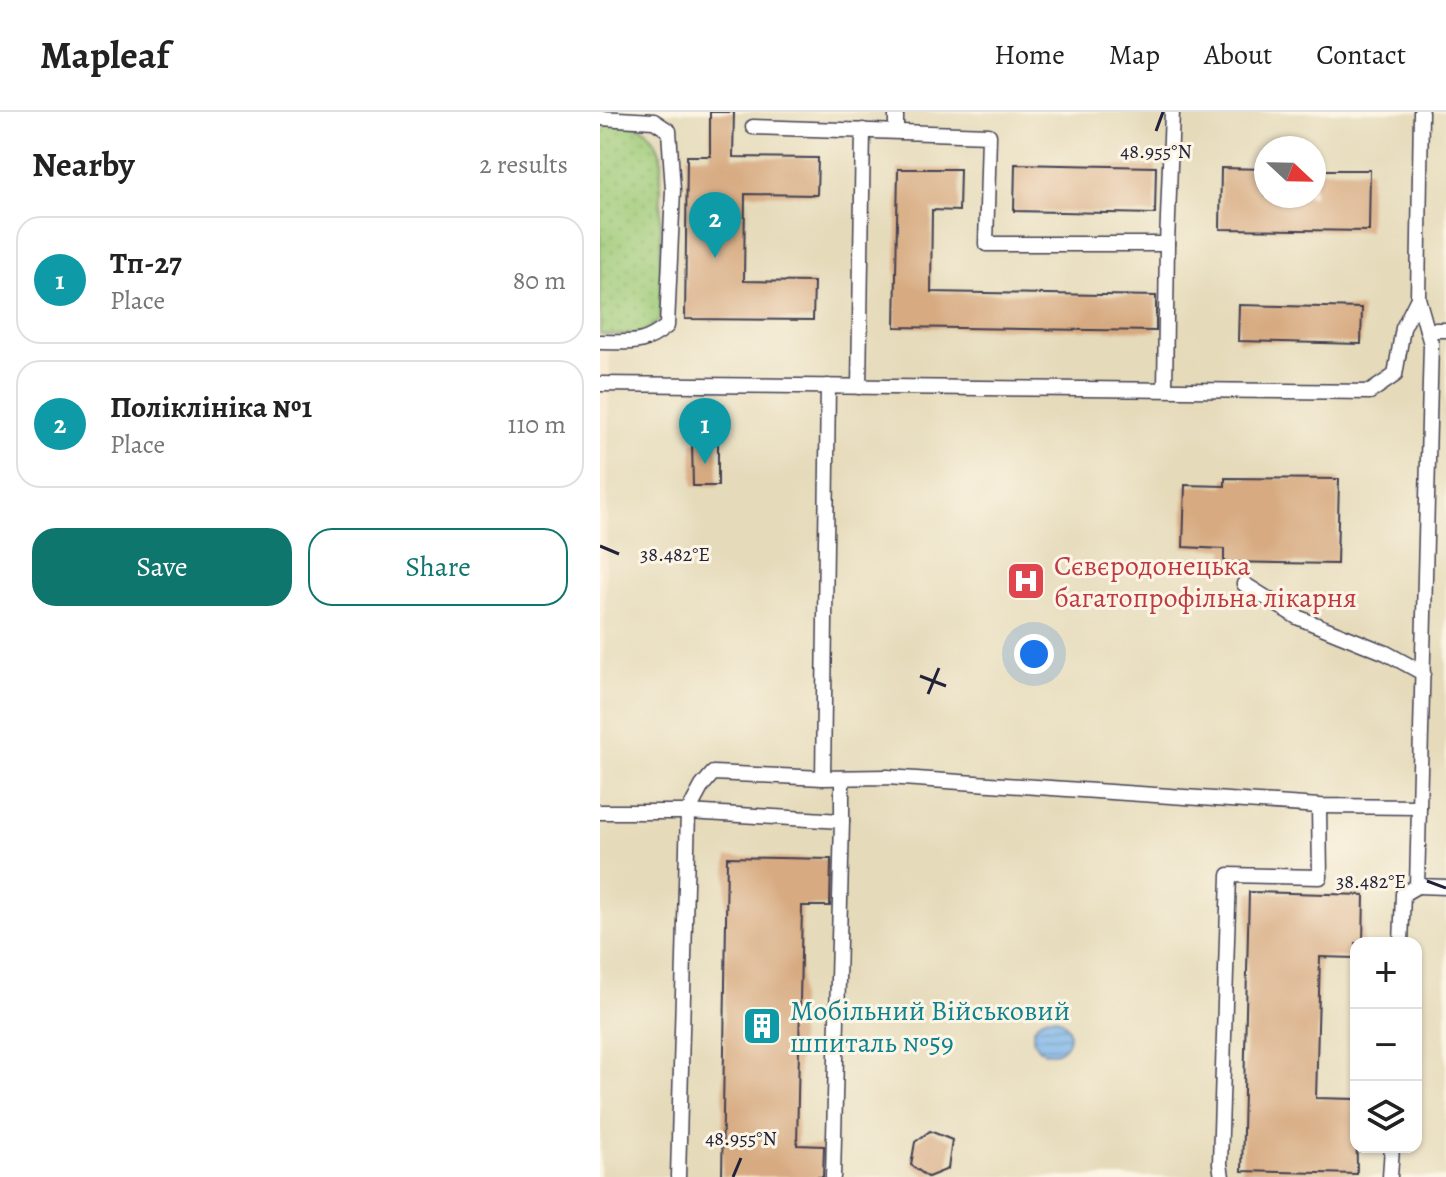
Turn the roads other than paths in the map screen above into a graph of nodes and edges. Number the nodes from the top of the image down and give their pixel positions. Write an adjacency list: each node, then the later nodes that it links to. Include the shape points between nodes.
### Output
1 (896, 112): 7 (lane)
2 (1172, 112): 8 (lane)
3 (1421, 112): 9 (lane)
4 (600, 118): 12 (lane, via 654,121 669,131 673,190 667,326 651,339)
5 (753, 127): 6 (lane)
6 (863, 130): 7 (lane); 15 (lane)
7 (896, 130): 8 (lane, via 989,135 986,244)
8 (1167, 244): 16 (lane)
9 (1418, 298): 10 (lane); 16 (lane, via 1403,328 1395,375 1370,392)
10 (1427, 330): 11 (lane); 18 (lane, via 1431,344)
11 (1446, 330)
12 (600, 342)
13 (600, 384): 14 (lane)
14 (828, 386): 15 (lane); 19 (lane)
15 (859, 387): 16 (lane)
16 (1165, 389)
17 (1244, 584): 18 (lane, via 1297,617)
18 (1423, 673): 22 (lane)
19 (823, 778): 20 (lane); 24 (lane, via 713,773)
20 (842, 778): 21 (lane); 25 (lane)
21 (1319, 806): 22 (lane); 32 (lane, via 1320,877 1229,875)
22 (1419, 807): 26 (lane)
23 (600, 812): 24 (lane)
24 (688, 812): 25 (lane); 30 (lane)
25 (842, 821): 31 (lane)
26 (1417, 886): 27 (lane); 28 (lane, via 1403,894)
27 (1446, 887)
28 (1401, 937)
29 (1392, 1153): 33 (lane)
30 (678, 1177)
31 (833, 1177)
32 (1222, 1177)
33 (1390, 1177)

